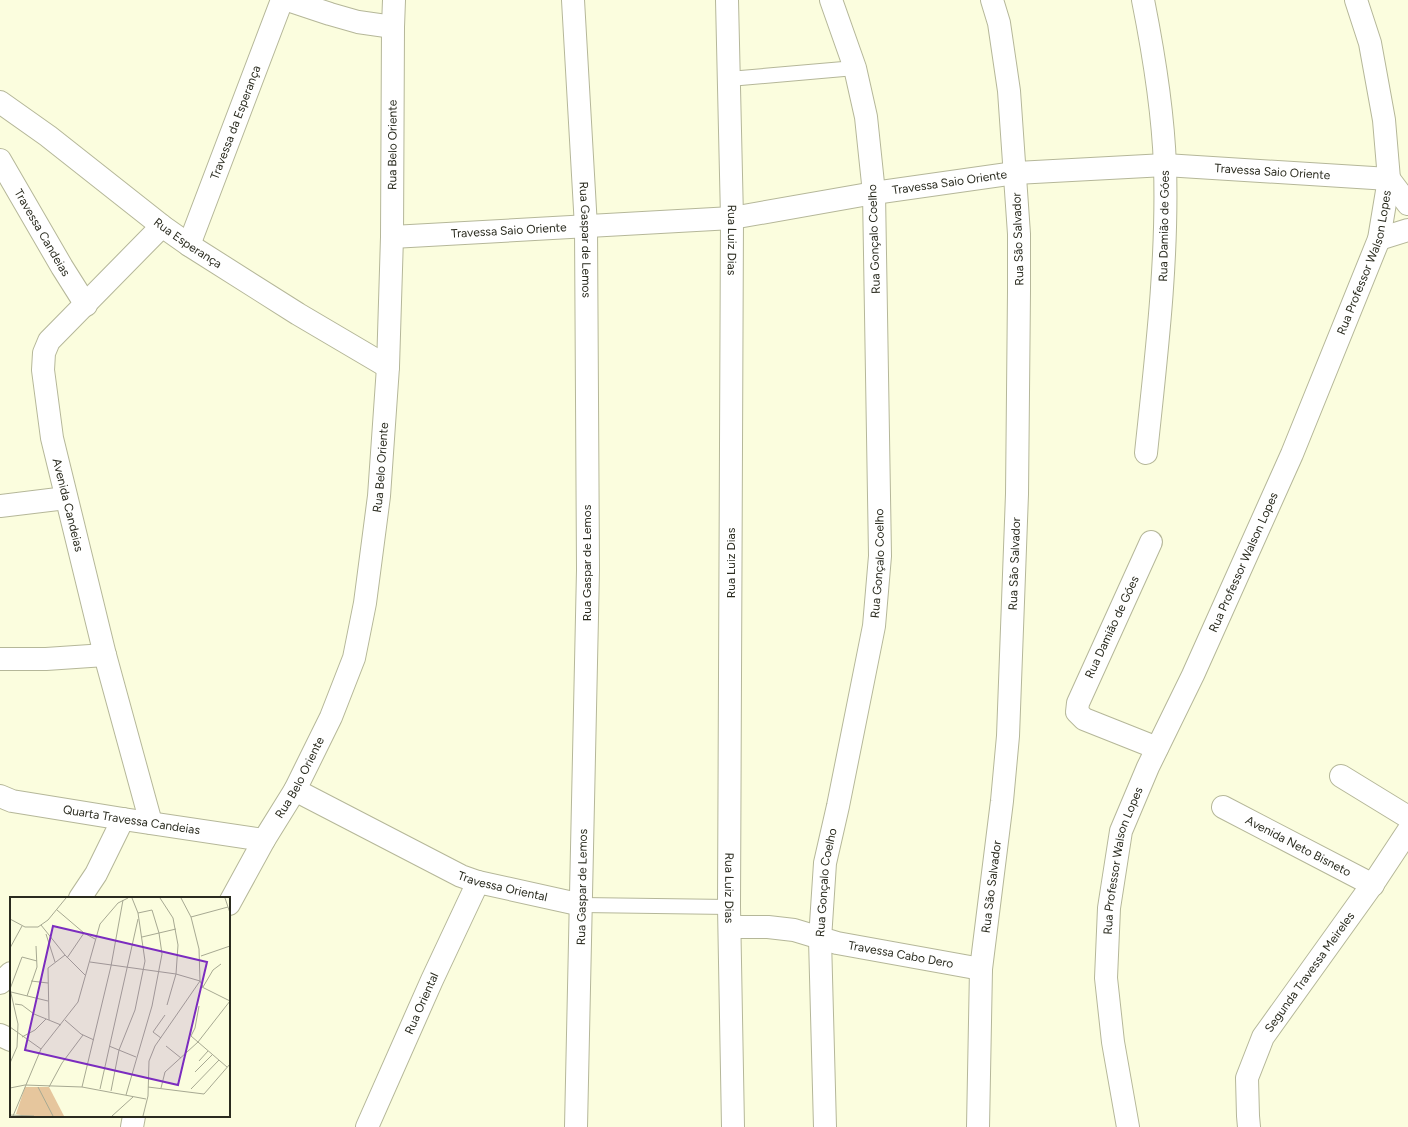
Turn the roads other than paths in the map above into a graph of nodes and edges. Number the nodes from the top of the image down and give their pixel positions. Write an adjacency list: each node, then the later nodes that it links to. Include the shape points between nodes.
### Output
1 (282, 0): 26 (street, Travessa da Esperança)
2 (288, 0): 10 (street, via 351,20)
3 (394, 0): 10 (street, Rua Belo Oriente)
4 (573, 0): 22 (street, Rua Gaspar de Lemos)
5 (727, 0): 12 (street, Rua Luiz Dias)
6 (831, 0): 11 (street, Rua Gonçalo Coelho)
7 (992, 0): 16 (street, Rua São Salvador, via 999,23 1009,91)
8 (1143, 0): 15 (street, Rua Damião de Góes, via 1153,49)
9 (1356, 0): 17 (street, Rua Professor Walson Lopes, via 1370,43 1384,120)
10 (393, 27): 24 (street, Rua Belo Oriente)
11 (855, 68): 12 (lane); 18 (street, Rua Gonçalo Coelho, via 866,117)
12 (729, 79): 20 (street, Rua Luiz Dias)
13 (0, 102): 21 (street, Rua Esperança, via 48,136)
14 (0, 160): 27 (street, Travessa Candeias)
15 (1165, 165): 16 (street, Travessa Saio Oriente); 17 (street, Travessa Saio Oriente); 29 (street, Rua Damião de Góes, via 1162,304)
16 (1015, 173): 18 (street, Travessa Saio Oriente); 52 (street, Rua São Salvador, via 1019,234 1019,314 1008,736)
17 (1389, 179): 19 (street); 25 (street, Rua Professor Walson Lopes)
18 (874, 193): 20 (street, Travessa Saio Oriente); 51 (street, Rua Gonçalo Coelho, via 880,556 874,626 826,863)
19 (1408, 204)
20 (732, 218): 22 (street, Travessa Saio Oriente); 50 (street, Rua Luiz Dias)
21 (162, 226): 26 (street, Rua Esperança); 27 (street, Avenida Candeias)
22 (586, 227): 24 (street, Travessa Saio Oriente); 49 (street, Rua Gaspar de Lemos, via 588,570)
23 (1408, 230): 25 (street)
24 (392, 237): 28 (street, Rua Belo Oriente)
25 (1379, 239): 35 (street, Rua Professor Walson Lopes, via 1292,454 1193,675)
26 (189, 245): 28 (street, Rua Esperança)
27 (86, 305): 30 (street, Avenida Candeias, via 49,341 44,353 43,370 52,438)
28 (388, 367): 37 (street, Rua Belo Oriente, via 379,496 366,603 354,658 331,717)
29 (1146, 454)
30 (66, 498): 31 (street); 33 (street, Avenida Candeias)
31 (0, 506)
32 (1151, 542): 35 (street, Rua Damião de Góes, via 1078,703 1078,712 1084,719)
33 (105, 655): 34 (street); 42 (street, Avenida Candeias)
34 (0, 659)
35 (1157, 748): 64 (street, Rua Professor Walson Lopes, via 1121,831 1109,908 1106,978 1113,1042)
36 (1341, 776): 40 (street)
37 (296, 790): 44 (street, Rua Belo Oriente); 45 (street, Travessa Oriental, via 461,876)
38 (0, 796): 41 (street, Quarta Travessa Candeias, via 12,801)
39 (1223, 807): 46 (street, Avenida Neto Bisneto)
40 (1408, 816)
41 (123, 819): 42 (street, Quarta Travessa Candeias); 47 (street, via 96,874)
42 (151, 823): 44 (street, Quarta Travessa Candeias)
43 (1408, 831): 46 (street, Segunda Travessa Meireles)
44 (264, 840): 48 (street, Rua Belo Oriente)
45 (478, 882): 49 (street, Travessa Oriental); 59 (street, Rua Oriental)
46 (1373, 884): 65 (street, Segunda Travessa Meireles, via 1263,1037 1247,1078)
47 (81, 897)
48 (230, 902)
49 (582, 905): 50 (lane, Travessa Oriental); 60 (street, Rua Gaspar de Lemos)
50 (730, 917): 51 (street, Travessa Oriental, via 768,927 794,930); 61 (street, Rua Luiz Dias)
51 (820, 939): 52 (street, Travessa Cabo Dero); 62 (street, Rua Gonçalo Coelho)
52 (981, 969): 63 (street, Rua São Salvador)
53 (10, 975): 54 (street)
54 (0, 983)
55 (0, 1035): 56 (street)
56 (10, 1040)
57 (134, 1117): 58 (street)
58 (132, 1127)
59 (367, 1127)
60 (576, 1127)
61 (733, 1127)
62 (825, 1127)
63 (978, 1127)
64 (1128, 1127)
65 (1249, 1127)

